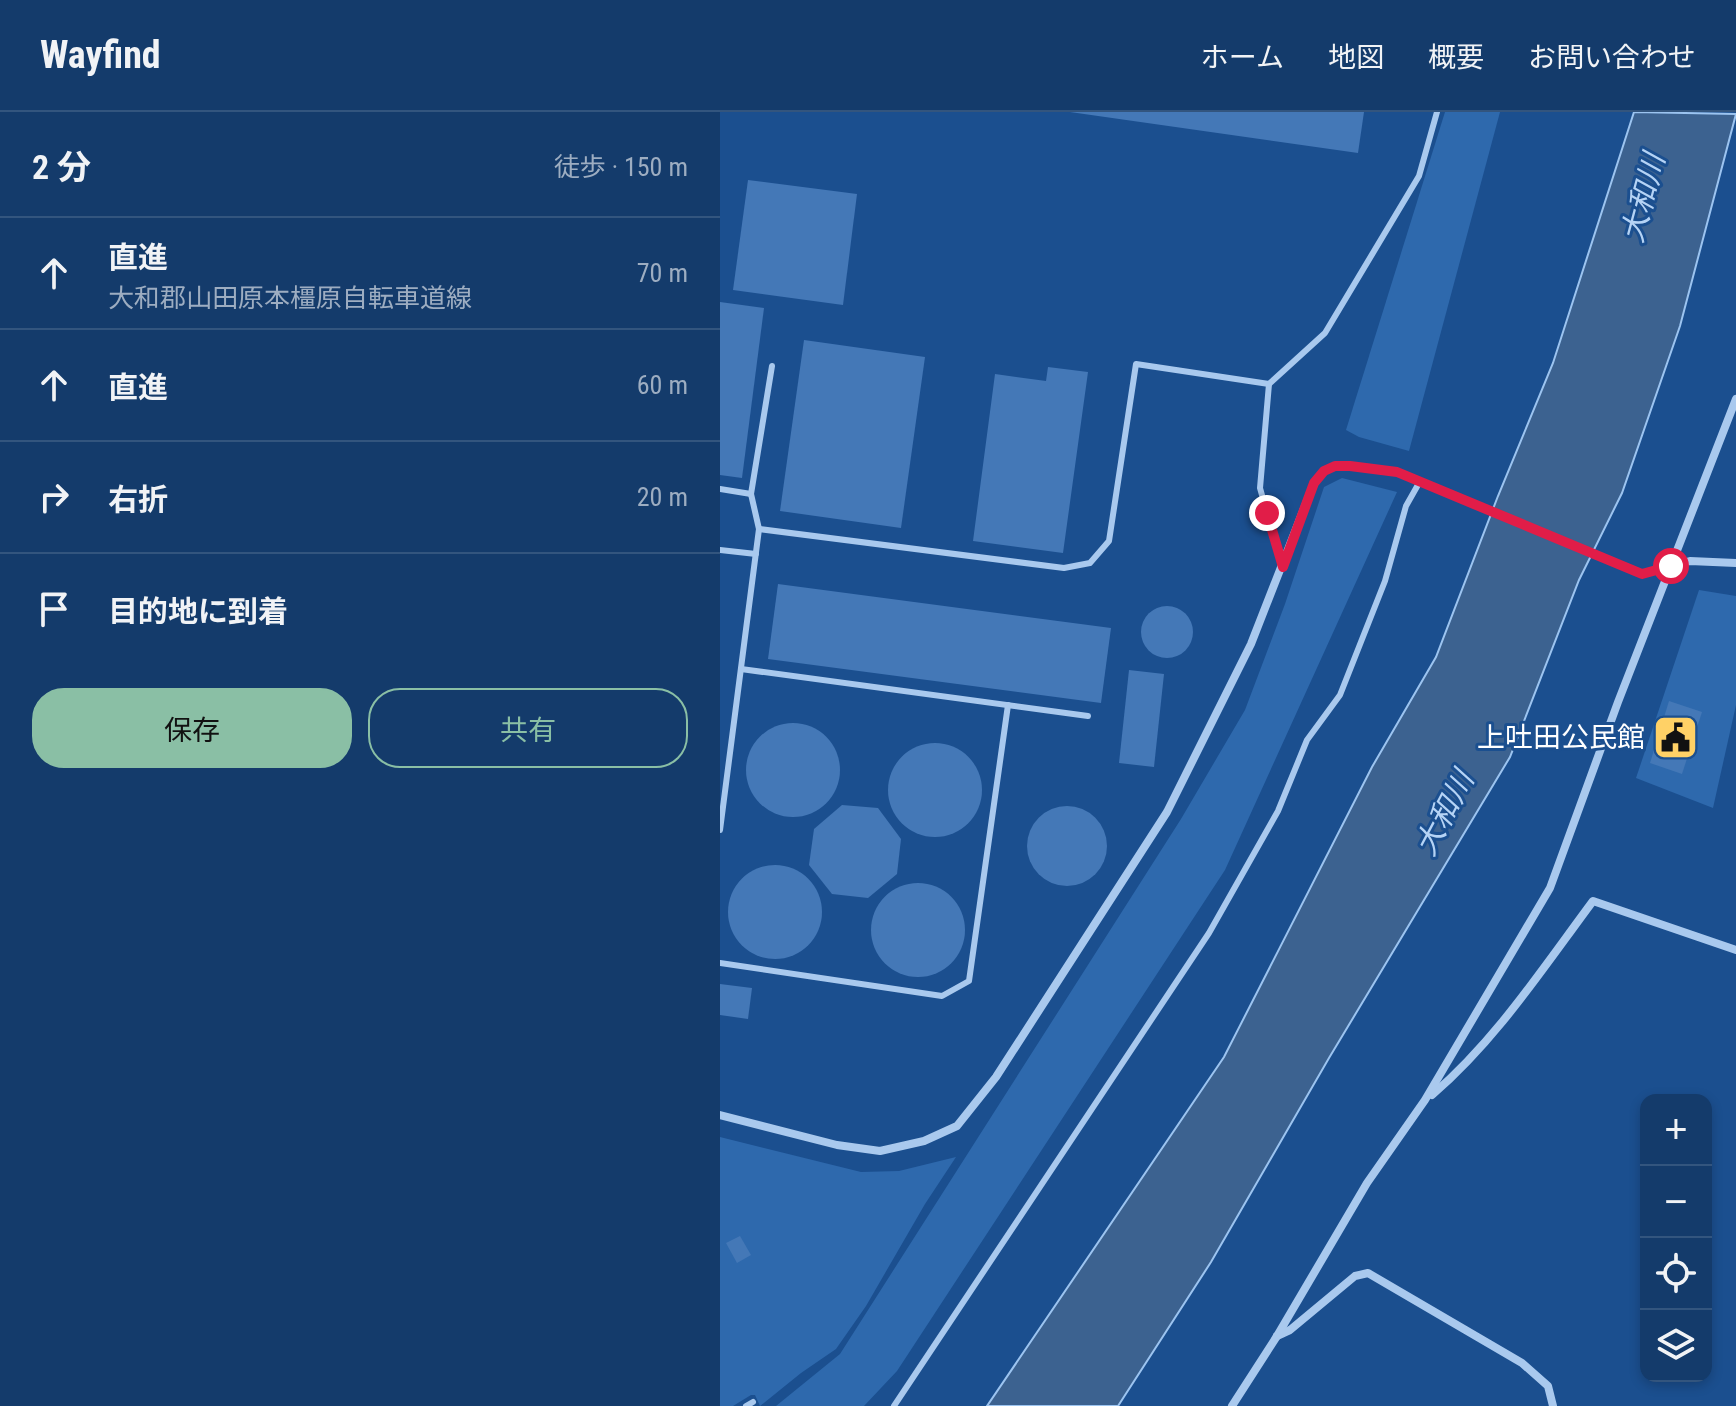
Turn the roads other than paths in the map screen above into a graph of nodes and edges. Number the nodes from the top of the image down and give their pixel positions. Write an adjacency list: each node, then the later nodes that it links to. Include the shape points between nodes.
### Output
1 (1437, 112): 3 (lane, via 1419,176 1325,333)
2 (772, 366): 7 (lane)
3 (1269, 384): 8 (lane, via 1136,364 1109,541 1090,563 1064,568); 13 (lane, via 1260,488)
4 (1736, 399): 12 (street)
5 (1419, 483): 12 (street, via 1642,574); 13 (street, via 1397,472 1358,467 1324,471 1314,483); 23 (lane, via 1406,506 1385,581 1340,695 1307,740 1278,811 1217,920)
6 (720, 489): 7 (lane)
7 (751, 494): 8 (lane)
8 (759, 529): 10 (lane)
9 (720, 550): 10 (lane)
10 (756, 554): 14 (lane)
11 (1736, 563): 12 (street, via 1690,561)
12 (1671, 566): 20 (street, via 1550,888)
13 (1283, 567): 21 (street, via 1251,644 1167,812 996,1077 957,1126 924,1141 880,1151)
14 (741, 669): 15 (lane); 17 (lane)
15 (1008, 705): 16 (lane); 19 (lane, via 969,981 942,996)
16 (1088, 716)
17 (720, 830)
18 (1736, 950): 20 (street, via 1593,901 1522,998 1462,1069)
19 (720, 963)
20 (1425, 1100): 22 (street, via 1367,1183)
21 (720, 1115)
22 (1277, 1336): 24 (street); 25 (street, via 1355,1276 1368,1273 1522,1363 1548,1386)
23 (894, 1406)
24 (1232, 1406)
25 (1553, 1406)

